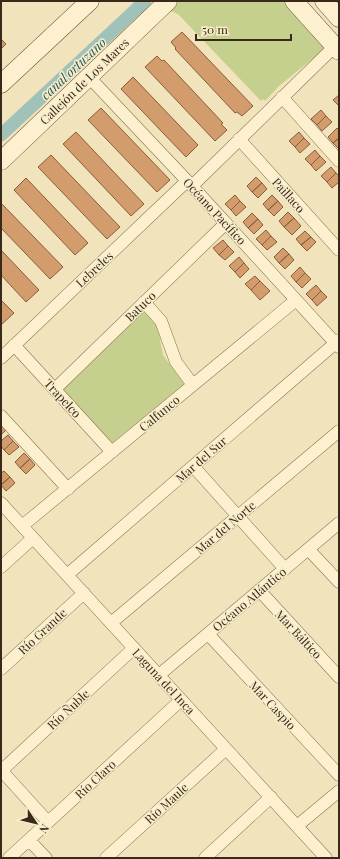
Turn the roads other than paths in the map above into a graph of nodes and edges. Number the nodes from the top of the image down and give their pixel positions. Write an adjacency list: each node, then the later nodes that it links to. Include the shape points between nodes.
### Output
1 (90, 1): 8 (street)
2 (168, 1): 7 (street, Callejón de Los Mares)
3 (294, 1): 6 (street)
4 (324, 1): 5 (street)
5 (339, 18)
6 (337, 49): 9 (street, Lebreles)
7 (89, 77): 11 (street, Callejón de Los Mares); 13 (street, Océano Pacífico)
8 (1, 84)
9 (282, 97): 10 (street, Lebreles); 12 (street)
10 (239, 139): 13 (street, Lebreles); 15 (street, Paillaco)
11 (1, 161)
12 (339, 161)
13 (190, 184): 14 (street, Océano Pacífico); 19 (street, Lebreles)
14 (226, 223): 16 (street, Océano Pacífico); 17 (street, Batuco)
15 (339, 250)
16 (296, 300): 18 (street, Océano Pacífico); 21 (street, Calfunco)
17 (144, 302): 21 (street, via 162,320 176,362); 22 (street, Batuco)
18 (338, 344): 26 (street, Mar del Sur)
19 (14, 345): 20 (street, Lebreles); 22 (street, Trapelco)
20 (1, 358)
21 (193, 385): 25 (street, Calfunco)
22 (55, 389): 25 (street, Trapelco)
23 (1, 416): 27 (street)
24 (339, 431): 29 (street, Mar del Norte)
25 (112, 452): 27 (street, Calfunco)
26 (194, 466): 29 (street); 36 (street, Mar del Sur)
27 (68, 489): 31 (street, Calfunco)
28 (1, 503): 31 (street, Laguna del Inca)
29 (238, 516): 35 (street); 40 (street, Mar del Norte)
30 (339, 523): 33 (street, Océano Atlántico)
31 (22, 526): 32 (street, Laguna del Inca)
32 (33, 538): 34 (street); 36 (street, Laguna del Inca)
33 (308, 549): 35 (street, Océano Atlántico); 37 (street)
34 (1, 567)
35 (285, 569): 38 (street, Océano Atlántico)
36 (67, 575): 39 (street, Laguna del Inca)
37 (339, 582)
38 (259, 590): 41 (street, Océano Atlántico); 45 (street, Mar Báltico)
39 (84, 593): 40 (street, Laguna del Inca); 43 (street, Río Grande)
40 (111, 623): 42 (street, Laguna del Inca)
41 (208, 634): 44 (street, Océano Atlántico); 49 (street, Mar Caspio)
42 (134, 648): 44 (street, Laguna del Inca); 48 (street, Río Ñuble)
43 (1, 669)
44 (159, 675): 46 (street, Laguna del Inca)
45 (339, 677)
46 (181, 700): 47 (street, Laguna del Inca); 52 (street, Río Claro)
47 (226, 749): 51 (street, Laguna del Inca); 57 (street, Río Maule)
48 (1, 771): 52 (street)
49 (339, 775)
50 (339, 791): 53 (street)
51 (271, 797): 53 (street, Laguna del Inca); 58 (street)
52 (48, 822): 54 (street, Río Claro)
53 (298, 826): 59 (street, Laguna del Inca)
54 (29, 840): 55 (street, Río Claro); 56 (street)
55 (9, 858)
56 (46, 858)
57 (106, 858)
58 (205, 858)
59 (325, 858)

